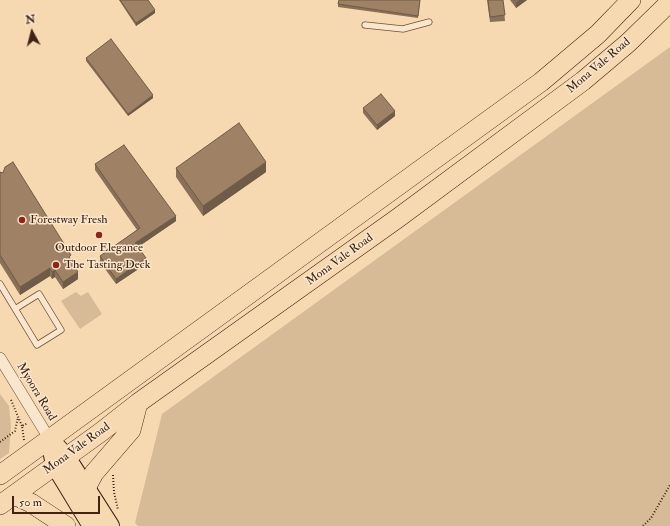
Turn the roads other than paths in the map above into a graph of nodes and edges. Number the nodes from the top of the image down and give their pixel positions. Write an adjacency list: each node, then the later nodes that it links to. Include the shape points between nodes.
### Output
1 (631, 0): 9 (highway, Mona Vale Road, via 598,34 541,82)
2 (670, 2): 8 (highway, Mona Vale Road, via 628,43 583,81 398,218)
3 (429, 22): 4 (lane, via 403,29)
4 (365, 25)
5 (0, 284): 6 (lane)
6 (15, 309): 6 (lane, via 39,294 61,330 37,345)
7 (0, 358): 9 (street, Myoora Road)
8 (138, 403): 10 (highway, Mona Vale Road); 12 (highway, via 131,430 94,473)
9 (50, 440): 10 (main road); 11 (highway, Mona Vale Road)
10 (61, 461): 12 (main road); 13 (highway, Mona Vale Road); 16 (main road)
11 (0, 475)
12 (86, 488): 14 (main road)
13 (7, 500): 15 (highway, via 31,503)
14 (114, 519)
15 (66, 526)
16 (92, 526)

